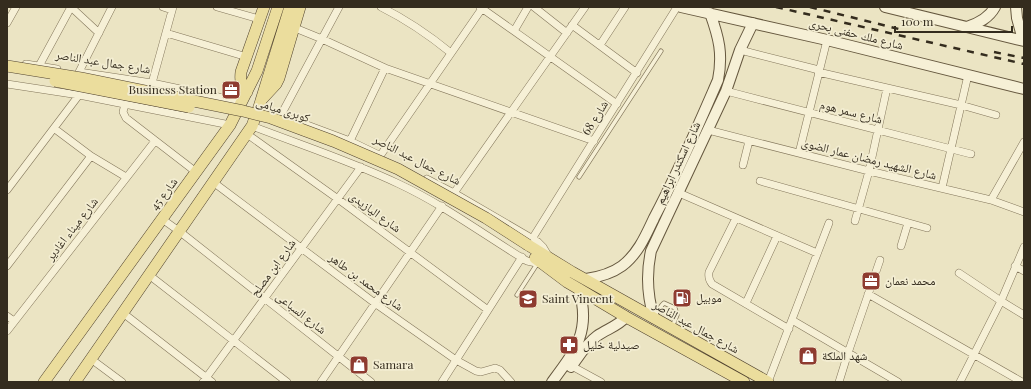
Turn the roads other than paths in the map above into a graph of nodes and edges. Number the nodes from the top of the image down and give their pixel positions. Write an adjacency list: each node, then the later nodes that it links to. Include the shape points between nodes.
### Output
1 (16, 7): 26 (street)
2 (71, 7): 32 (street); 46 (street)
3 (112, 7): 32 (street)
4 (163, 7): 21 (street)
5 (216, 7): 25 (street)
6 (264, 7): 25 (main road)
7 (278, 7): 62 (main road, شارع 45, via 257,71)
8 (290, 7): 63 (main road)
9 (300, 7): 30 (main road)
10 (339, 7): 35 (street)
11 (381, 7): 41 (street, via 423,31)
12 (528, 7): 31 (street)
13 (534, 7): 34 (street)
14 (585, 7): 28 (street)
15 (625, 7): 38 (street)
16 (677, 7): 51 (street, شارع 68)
17 (681, 7): 24 (street, شارع ملك حفنى بحرى)
18 (885, 7): 23 (street)
19 (995, 7): 29 (street, via 987,17)
20 (1016, 7): 37 (street, via 1016,18)
21 (173, 8): 33 (street)
22 (482, 8): 31 (street); 41 (street)
23 (911, 10): 29 (street)
24 (710, 13): 27 (street, شارع ملك حفنى بحرى); 53 (street, شارع اسكندر ابراهيم, via 721,53)
25 (259, 19): 42 (main road)
26 (7, 23)
27 (753, 23): 36 (street, شارع ملك حفنى بحرى); 39 (street, شارع اسكندر ابراهيم)
28 (572, 25): 34 (street); 38 (street)
29 (967, 27): 37 (street)
30 (295, 28): 35 (street); 63 (main road, via 279,78)
31 (514, 32): 43 (street)
32 (99, 33): 50 (street)
33 (166, 33): 42 (street); 55 (street)
34 (567, 33): 43 (street)
35 (322, 39): 47 (street); 69 (street)
36 (827, 40): 48 (street); 52 (street, شارع ملك حفنى بحرى)
37 (1024, 41)
38 (600, 46): 51 (street)
39 (740, 50): 48 (street); 58 (street, شارع اسكندر ابراهيم)
40 (661, 51): 54 (lane)
41 (451, 53): 56 (street)
42 (247, 57): 62 (main road, via 240,80)
43 (551, 57): 65 (street); 67 (street)
44 (7, 61): 46 (street, شارع جمال عبد الناصر)
45 (7, 66): 115 (main road, كوبرى ميامى, bridge, via 81,78 271,118 334,141 398,170 479,214)
46 (39, 66): 50 (street, شارع جمال عبد الناصر)
47 (385, 68): 56 (street); 77 (street)
48 (819, 71): 59 (street); 68 (street)
49 (7, 72): 115 (main road, كوبرى ميامى, bridge, via 241,117 276,127 332,146 419,186)
50 (79, 72): 55 (street, شارع جمال عبد الناصر)
51 (635, 75): 54 (lane); 65 (street, شارع 68)
52 (968, 75): 60 (street, شارع ملك حفنى بحرى); 66 (street)
53 (718, 80): 58 (street); 125 (street, شارع اسكندر ابراهيم, via 672,186 640,246 632,257 617,269 599,277)
54 (641, 82): 82 (lane)
55 (152, 83): 62 (street, شارع جمال عبد الناصر)
56 (430, 84): 67 (street); 86 (street)
57 (8, 85): 61 (street)
58 (727, 87): 68 (street, شارع سمر هوم); 74 (street, شارع اسكندر ابراهيم)
59 (887, 88): 66 (street); 75 (street)
60 (1024, 89)
61 (79, 95): 64 (street); 72 (street)
62 (245, 97): 71 (main road, شارع 45)
63 (260, 103): 69 (street, شارع جمال عبد الناصر); 73 (main road)
64 (125, 104): 71 (street); 76 (street, via 123,112 126,118)
65 (617, 104): 78 (street, شارع 68)
66 (961, 105): 70 (street); 81 (street)
67 (511, 112): 78 (street); 97 (street)
68 (809, 113): 75 (street, شارع سمر هوم); 83 (street)
69 (281, 115): 77 (street, شارع جمال عبد الناصر)
70 (996, 115)
71 (230, 126): 90 (main road, شارع 45)
72 (55, 129): 85 (street); 96 (street)
73 (249, 130): 88 (street, شارع جمال عبد الناصر); 94 (main road); 99 (street, شارع اليازيدى)
74 (708, 130): 79 (street, شارع الشهيد رمضان عمار الضوى); 98 (street, شارع اسكندر ابراهيم)
75 (878, 130): 81 (street, شارع سمر هوم); 89 (street)
76 (155, 141): 90 (street); 91 (street, شارع ميناء اغادير)
77 (350, 141): 86 (street, شارع جمال عبد الناصر)
78 (594, 141): 82 (street, شارع 68)
79 (749, 141): 83 (street, شارع الشهيد رمضان عمار الضوى); 87 (street)
80 (1024, 142): 100 (street)
81 (951, 148): 84 (street, شارع سمر هوم); 95 (street)
82 (590, 153): 92 (lane); 115 (street, شارع 68)
83 (799, 153): 89 (street, شارع الشهيد رمضان عمار الضوى)
84 (971, 154)
85 (91, 156): 91 (street); 120 (street)
86 (380, 156): 97 (street, شارع جمال عبد الناصر)
87 (743, 165)
88 (361, 167): 99 (street, شارع ابن مصلح); 101 (street, شارع جمال عبد الناصر)
89 (869, 171): 95 (street, شارع الشهيد رمضان عمار الضوى); 102 (street)
90 (196, 172): 104 (main road, شارع 45)
91 (126, 177): 140 (street, شارع ميناء اغادير)
92 (579, 177)
93 (760, 181): 102 (street)
94 (213, 182): 110 (main road); 114 (street, شارع محمد بن طاهر)
95 (942, 188): 100 (street, شارع الشهيد رمضان عمار الضوى)
96 (7, 190)
97 (454, 193): 115 (street, شارع جمال عبد الناصر)
98 (678, 193): 105 (street); 138 (street, شارع اسكندر ابراهيم, via 651,250 648,292)
99 (338, 199): 114 (street, شارع ابن مصلح); 116 (street, شارع اليازيدى)
100 (990, 200): 103 (street, شارع الشهيد رمضان عمار الضوى)
101 (442, 206): 115 (street, شارع جمال عبد الناصر); 116 (street)
102 (858, 208): 106 (street); 108 (street)
103 (1024, 212)
104 (162, 218): 110 (street, شارع السباعى); 152 (main road, شارع 45)
105 (736, 218): 111 (street); 131 (street, via 708,276 712,284)
106 (855, 222)
107 (829, 223): 117 (street)
108 (908, 223): 109 (street); 112 (street)
109 (927, 228)
110 (179, 230): 124 (main road); 129 (street, شارع السباعى)
111 (777, 236): 117 (street); 131 (street)
112 (901, 246)
113 (1024, 247): 121 (street)
114 (302, 248): 129 (street, شارع ابن مصلح); 132 (street, شارع محمد بن طاهر)
115 (526, 248): 119 (main road, شارع جمال عبد الناصر); 133 (street, شارع 68)
116 (410, 252): 132 (street); 133 (street, شارع اليازيدى)
117 (817, 254): 139 (street)
118 (880, 260): 127 (street)
119 (544, 262): 125 (main road, شارع جمال عبد الناصر); 126 (main road, شارع جمال عبد الناصر); 128 (lane)
120 (7, 266)
121 (1015, 266): 122 (street); 130 (street)
122 (1024, 271)
123 (959, 273): 130 (street)
124 (149, 275): 134 (main road); 144 (street)
125 (586, 279): 138 (main road, شارع جمال عبد الناصر)
126 (579, 289): 137 (main road, شارع جمال عبد الناصر); 150 (street, via 584,314 583,327)
127 (868, 294): 145 (street); 146 (street)
128 (517, 295)
129 (265, 298): 144 (street, شارع ابن مصلح); 147 (street, شارع السباعى)
130 (1001, 301): 135 (street); 146 (street)
131 (746, 303): 142 (street)
132 (376, 304): 147 (street); 149 (street, شارع محمد بن طاهر)
133 (488, 310): 149 (street, شارع 68)
134 (123, 312): 148 (main road); 151 (street)
135 (1024, 315)
136 (7, 316): 140 (street)
137 (626, 317): 150 (street, via 590,341); 163 (main road, شارع جمال عبد الناصر)
138 (654, 318): 141 (main road, شارع جمال عبد الناصر); 141 (lane, via 662,305 667,303 675,308 677,313)
139 (792, 320): 142 (street); 145 (street)
140 (14, 321): 143 (street, شارع ميناء اغادير)
141 (671, 328): 164 (main road, شارع جمال عبد الناصر)
142 (789, 329): 164 (street)
143 (7, 331)
144 (234, 340): 151 (street, شارع ابن مصلح); 155 (street)
145 (848, 353): 165 (street); 166 (street)
146 (975, 355): 167 (street); 168 (street)
147 (339, 357): 156 (street); 157 (street, شارع السباعى)
148 (91, 359): 153 (main road); 154 (street)
149 (456, 360): 158 (street, شارع 68); 159 (street, شارع محمد بن طاهر, via 476,371 496,368)
150 (569, 365): 160 (street); 161 (street); 162 (street)
151 (207, 381)
152 (44, 382)
153 (75, 382)
154 (122, 382)
155 (287, 382)
156 (321, 382)
157 (371, 382)
158 (442, 382)
159 (511, 382)
160 (552, 382)
161 (561, 382)
162 (601, 382)
163 (744, 382)
164 (768, 382)
165 (839, 382)
166 (898, 382)
167 (960, 382)
168 (1022, 382)

